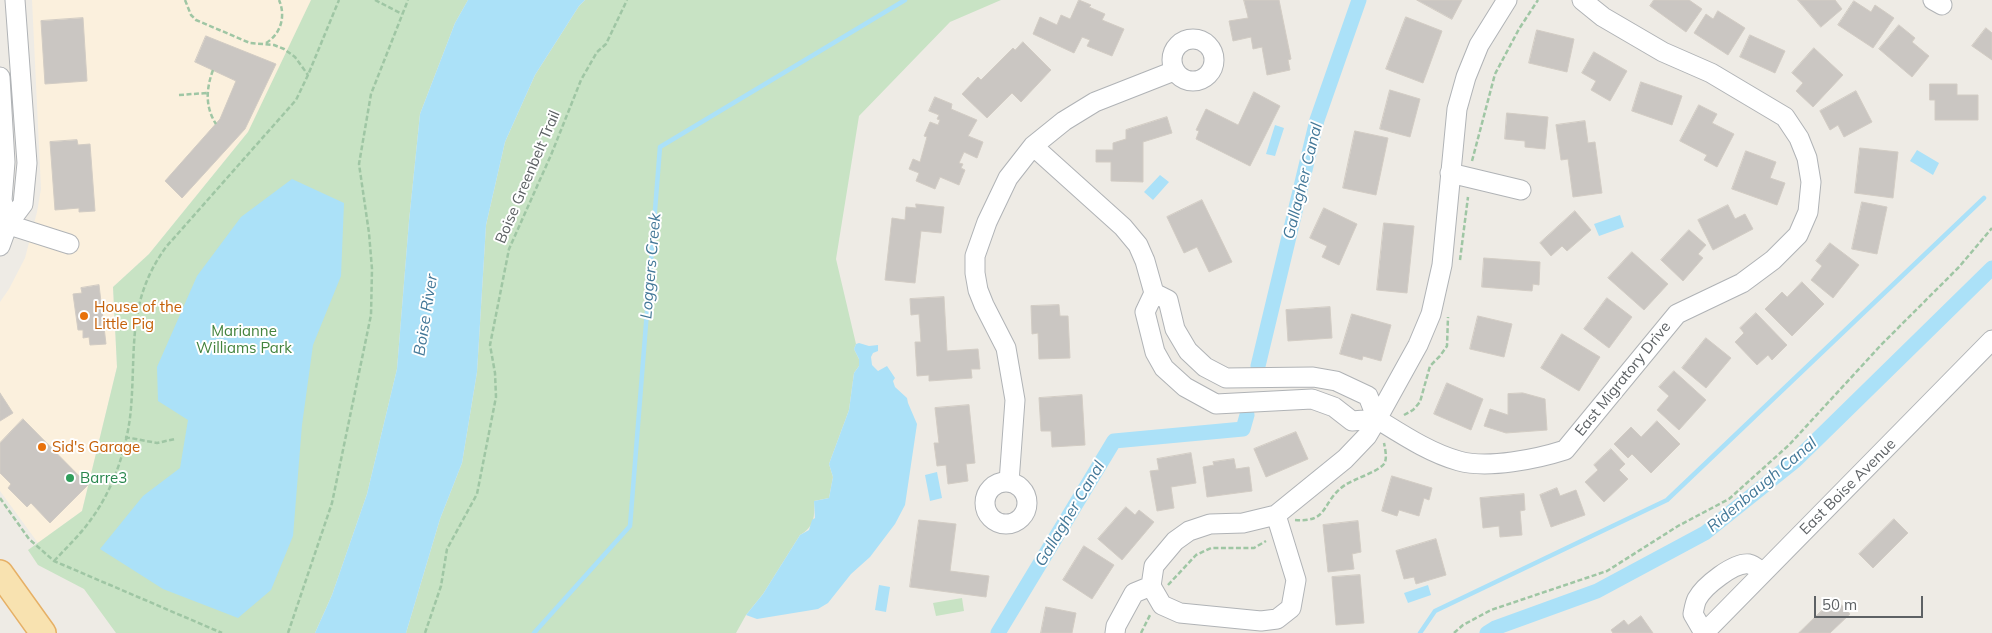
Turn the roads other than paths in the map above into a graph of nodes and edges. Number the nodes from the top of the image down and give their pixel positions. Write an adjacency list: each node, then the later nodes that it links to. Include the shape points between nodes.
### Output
1 (15, 0): 9 (street, via 27,163 23,204)
2 (1507, 0): 7 (street, via 1487,30 1466,76 1454,126)
3 (1582, 0): 14 (street, East Migratory Drive, via 1603,17 1663,52 1711,73 1785,118 1799,138 1811,182 1808,212 1798,235 1773,260 1742,283 1677,314 1565,450 1538,459 1487,464 1461,462 1440,454)
4 (1174, 71): 6 (street, via 1095,102)
5 (0, 77): 9 (street, via 5,162)
6 (1033, 146): 12 (street, via 1124,226 1146,261); 15 (street, via 1008,178 975,256 978,290 1006,348 1015,400)
7 (1450, 173): 8 (street); 14 (street, via 1436,298 1421,337)
8 (1520, 190)
9 (4, 223): 10 (street); 11 (street)
10 (70, 244)
11 (0, 246)
12 (1154, 293): 14 (street, via 1168,300 1174,330 1188,351 1205,367 1226,378 1313,377 1336,381 1368,396); 14 (street, via 1145,312 1155,352 1164,368 1185,387 1216,404 1312,399 1334,407 1352,421)
13 (1992, 340): 18 (street, East Boise Avenue)
14 (1378, 419): 16 (street, via 1345,460)
15 (1009, 482)
16 (1284, 518): 19 (street, via 1210,524 1189,531 1154,566); 19 (street, via 1296,580 1291,608 1277,618 1261,621 1180,613 1162,605)
17 (0, 573): 20 (main road)
18 (1763, 573): 22 (street, East Boise Avenue); 22 (street, via 1753,565 1740,565 1720,576 1700,594 1693,614)
19 (1159, 586): 21 (street, via 1134,593)
20 (43, 633)
21 (1115, 633)
22 (1704, 633)

